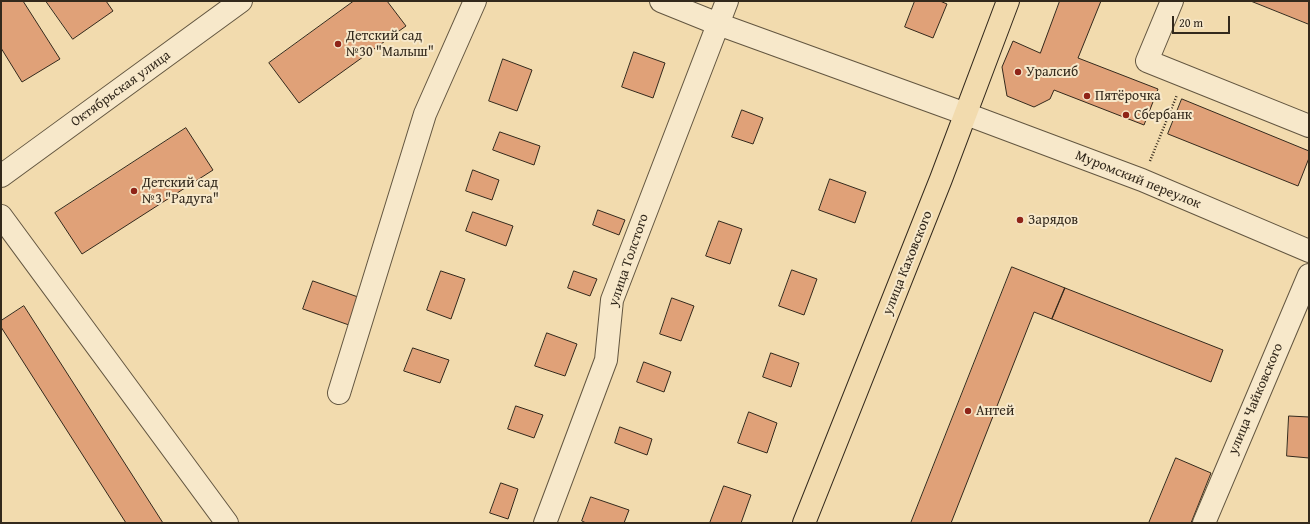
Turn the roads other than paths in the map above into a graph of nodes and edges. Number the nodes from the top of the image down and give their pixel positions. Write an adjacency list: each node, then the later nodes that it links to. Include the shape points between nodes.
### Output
1 (241, 1): 10 (street, Октябрьская улица)
2 (475, 1): 14 (street, via 426,114)
3 (661, 1): 7 (street, Муромский переулок)
4 (727, 1): 7 (street, улица Толстого)
5 (1008, 1): 8 (main road, улица Каховского)
6 (1172, 1): 9 (street, via 1147,61)
7 (718, 24): 8 (street, Муромский переулок); 16 (street, улица Толстого, via 612,300 606,360)
8 (966, 114): 12 (street, Муромский переулок, via 1142,180); 17 (main road, улица Каховского)
9 (1309, 126)
10 (1, 176)
11 (1, 216): 15 (street)
12 (1309, 251)
13 (1309, 275): 18 (street, улица Чайковского)
14 (339, 393)
15 (227, 523)
16 (545, 523)
17 (804, 523)
18 (1204, 523)

